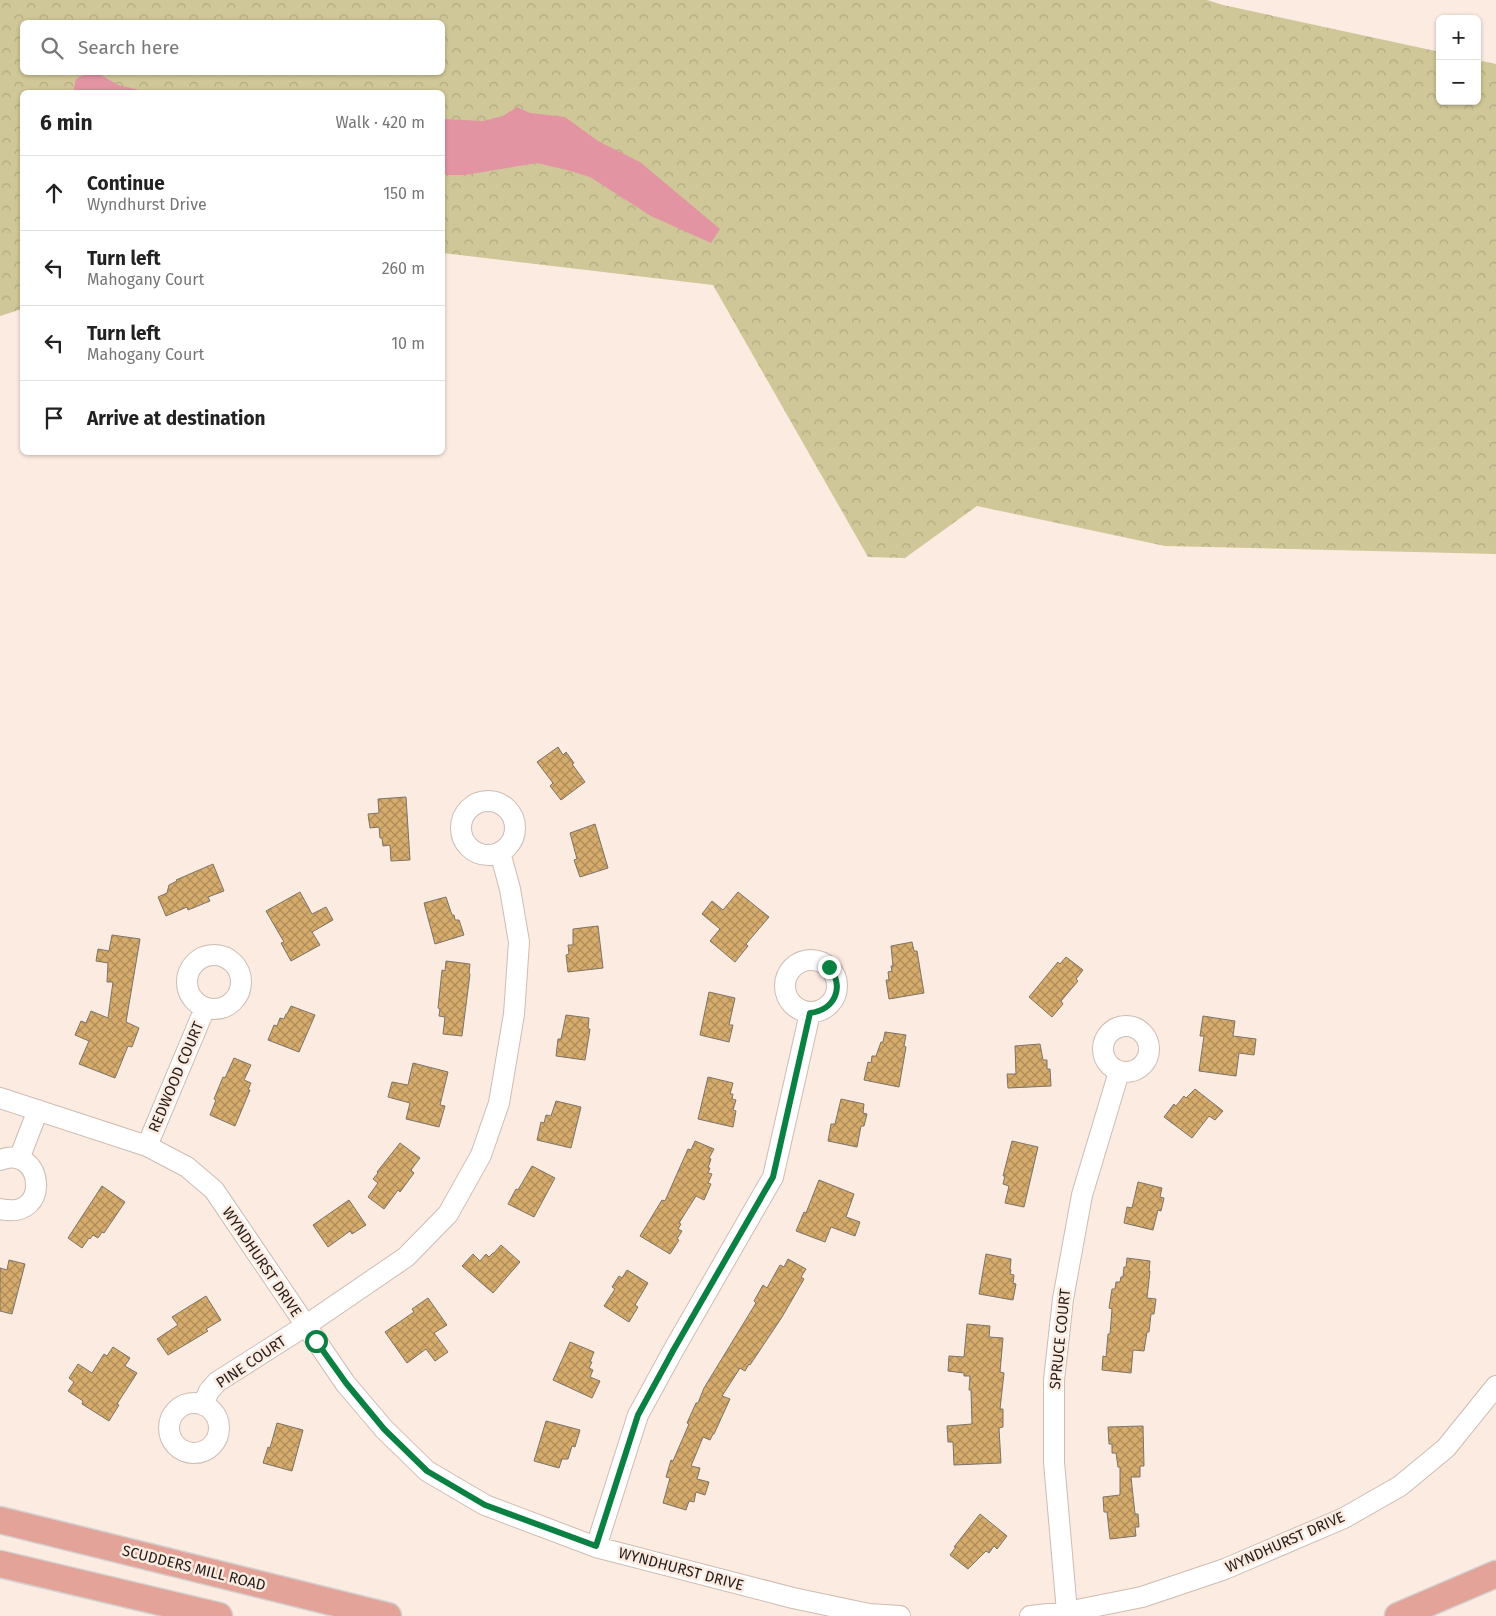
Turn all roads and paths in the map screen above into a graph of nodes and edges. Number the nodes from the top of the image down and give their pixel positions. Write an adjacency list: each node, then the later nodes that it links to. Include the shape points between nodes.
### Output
1 (500, 852): 10 (street, PINE COURT, via 519,942 514,1014 500,1094 481,1155 448,1214 406,1257)
2 (205, 1008): 7 (street, REDWOOD COURT)
3 (810, 1013): 14 (street, via 773,1177 638,1415)
4 (1119, 1072): 17 (street, SPRUCE COURT, via 1082,1196 1063,1299 1054,1380 1054,1462)
5 (2, 1098): 6 (street, WYNDHURST DRIVE)
6 (38, 1110): 7 (street, WYNDHURST DRIVE); 8 (street)
7 (148, 1146): 10 (street, WYNDHURST DRIVE, via 187,1167 214,1190)
8 (10, 1160): 9 (street, via 30,1166 37,1188 26,1206 14,1211)
9 (0, 1209)
10 (305, 1326): 12 (street, PINE COURT, via 217,1382); 14 (street, WYNDHURST DRIVE, via 352,1391 384,1429 427,1471 485,1505)
11 (1496, 1386): 17 (street, WYNDHURST DRIVE, via 1446,1448 1400,1486 1344,1518 1225,1569 1142,1597)
12 (203, 1404)
13 (0, 1520): 19 (main road, SCUDDERS MILL ROAD)
14 (596, 1546): 20 (street, WYNDHURST DRIVE, via 793,1598 869,1614)
15 (0, 1564): 18 (main road)
16 (1496, 1574): 22 (main road)
17 (1067, 1612): 21 (street, WYNDHURST DRIVE)
18 (219, 1616)
19 (388, 1616)
20 (900, 1616)
21 (1030, 1616)
22 (1398, 1616)

